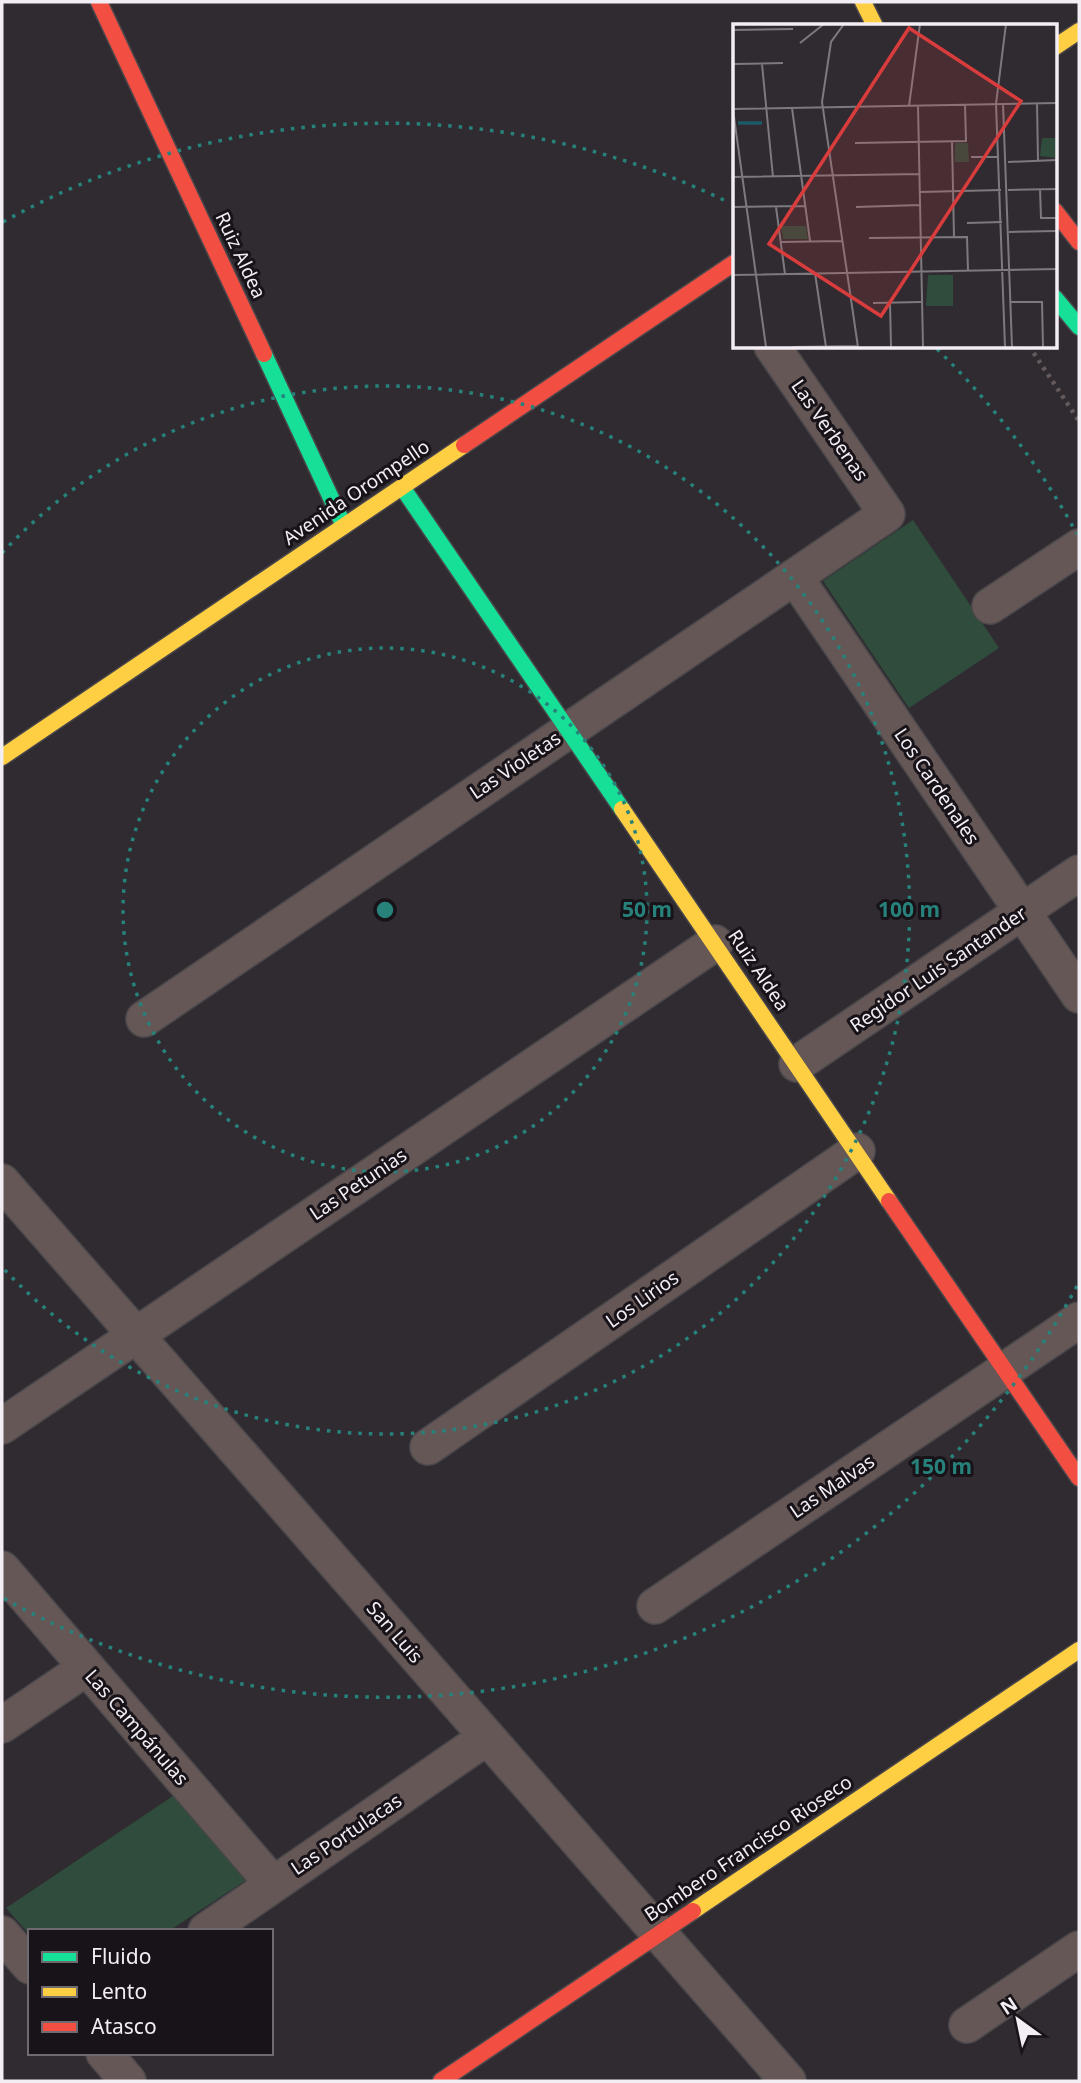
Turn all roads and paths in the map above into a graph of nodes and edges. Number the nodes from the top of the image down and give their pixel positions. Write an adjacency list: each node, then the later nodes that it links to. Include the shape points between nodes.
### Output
1 (99, 2): 16 (main road, Ruiz Aldea)
2 (863, 2): 3 (main road)
3 (874, 24)
4 (1079, 30): 5 (main road)
5 (1056, 46)
6 (1056, 212): 7 (main road)
7 (1079, 242)
8 (730, 276): 14 (main road, Avenida Orompello)
9 (1056, 299): 10 (main road)
10 (1079, 327)
11 (773, 348): 15 (street, Las Verbenas)
12 (1030, 348): 13 (path)
13 (1079, 421)
14 (402, 486): 16 (main road, Avenida Orompello); 20 (main road, Ruiz Aldea)
15 (887, 514): 18 (street, Las Violetas)
16 (344, 526): 21 (main road, Avenida Orompello)
17 (1079, 547): 19 (street)
18 (795, 577): 20 (street, Las Violetas); 23 (street, Los Cardenales)
19 (990, 606)
20 (568, 729): 24 (main road, Ruiz Aldea); 26 (street, Las Violetas)
21 (2, 757)
22 (1079, 873): 23 (street, Regidor Luis Santander)
23 (1023, 912): 25 (street, Los Cardenales); 27 (street, Regidor Luis Santander)
24 (715, 943): 27 (main road, Ruiz Aldea); 31 (street, Las Petunias)
25 (1079, 995)
26 (144, 1019)
27 (797, 1064): 28 (main road, Ruiz Aldea)
28 (857, 1151): 32 (main road, Ruiz Aldea); 34 (street, Los Lirios)
29 (2, 1182): 31 (street, San Luis)
30 (1079, 1320): 32 (street, Las Malvas)
31 (135, 1335): 33 (street, Las Petunias); 41 (street, San Luis)
32 (1006, 1369): 35 (main road, Ruiz Aldea); 37 (street, Las Malvas)
33 (2, 1426)
34 (428, 1447)
35 (1079, 1478)
36 (2, 1569): 39 (street, Las Campánulas)
37 (654, 1606)
38 (1079, 1650): 44 (main road, Bombero Francisco Rioseco)
39 (86, 1668): 40 (street); 42 (street, Las Campánulas)
40 (2, 1725)
41 (487, 1737): 42 (street, Las Portulacas); 44 (street, San Luis)
42 (273, 1884): 43 (street, Las Portulacas)
43 (209, 1929)
44 (659, 1933): 50 (main road, Bombero Francisco Rioseco); 52 (street, San Luis)
45 (2, 1934): 47 (street)
46 (1079, 1949): 48 (street)
47 (28, 1964)
48 (967, 2025)
49 (106, 2055): 51 (street)
50 (444, 2080)
51 (128, 2081)
52 (788, 2081)

